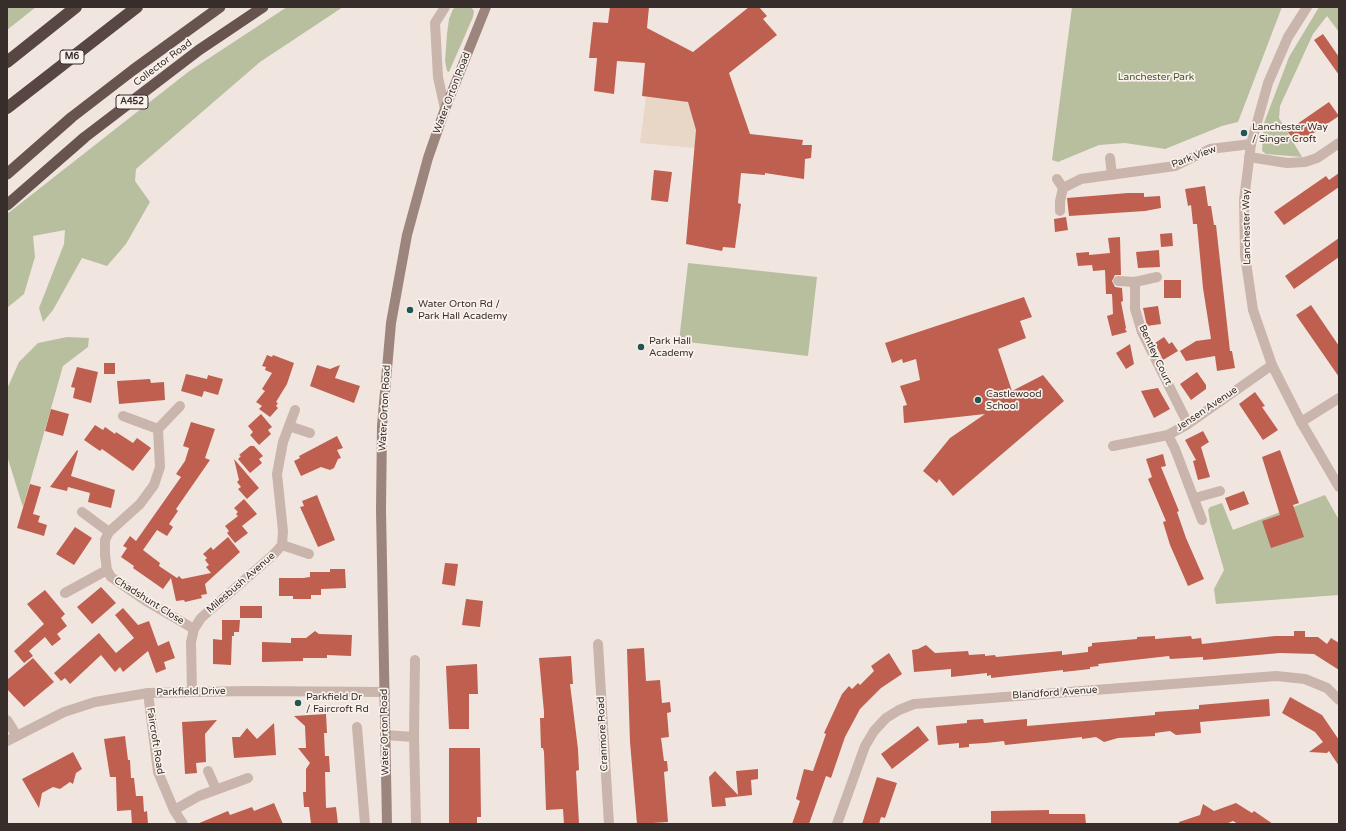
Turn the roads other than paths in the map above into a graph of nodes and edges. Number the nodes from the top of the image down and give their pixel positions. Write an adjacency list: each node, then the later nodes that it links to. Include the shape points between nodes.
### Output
1 (76, 7): 8 (highway)
2 (137, 7): 9 (highway, M6)
3 (220, 7): 15 (highway, Collector Road / A452, via 84,108)
4 (263, 7): 17 (highway, Collector Road / A452, via 199,50 85,137)
5 (445, 7): 10 (street, via 435,23 438,77)
6 (486, 7): 10 (main road, Water Orton Road)
7 (1307, 7): 12 (street, Lanchester Way, via 1288,37 1268,83)
8 (7, 62)
9 (7, 108)
10 (445, 109): 48 (main road, Water Orton Road, via 428,158 407,235 390,331 382,426)
11 (1339, 143): 13 (street, via 1317,158 1304,162 1287,163)
12 (1251, 144): 13 (street, Lanchester Way); 16 (street, Park View, via 1210,149 1175,166)
13 (1249, 157): 22 (street, Lanchester Way, via 1244,200 1246,255 1253,310)
14 (1110, 158): 16 (street)
15 (7, 174)
16 (1112, 175): 18 (street, Park View, via 1060,183)
17 (7, 205)
18 (1060, 211)
19 (1157, 278): 21 (street)
20 (1118, 281): 21 (street)
21 (1134, 282): 28 (street, Bentley Court, via 1135,309 1142,332)
22 (1272, 365): 27 (street, Lanchester Way); 28 (street, Jensen Avenue)
23 (1339, 398): 27 (street)
24 (180, 406): 30 (street)
25 (295, 410): 29 (street, Milesbush Avenue)
26 (123, 416): 30 (street)
27 (1301, 422): 34 (street, Lanchester Way)
28 (1188, 424): 32 (street, Jensen Avenue)
29 (289, 426): 31 (street); 40 (street, Milesbush Avenue, via 277,474)
30 (158, 429): 39 (street, via 160,467 154,485 140,504)
31 (310, 433)
32 (1168, 435): 33 (street, Jensen Avenue); 36 (street)
33 (1113, 446)
34 (1339, 487)
35 (1220, 491): 36 (street)
36 (1195, 498): 38 (street)
37 (82, 512): 39 (street)
38 (1202, 520)
39 (109, 532): 42 (street, Chadshunt Close, via 105,540)
40 (282, 545): 41 (street, Milesbush Avenue); 44 (street, Milesbush Avenue, via 274,555 210,609)
41 (309, 554)
42 (107, 570): 43 (street, Chadshunt Close); 44 (street, Chadshunt Close, via 111,577 146,601)
43 (66, 593)
44 (194, 629): 47 (street, Milesbush Avenue, via 191,642)
45 (598, 644): 65 (street, Cranmore Road)
46 (415, 660): 55 (street)
47 (192, 691): 48 (street, Parkfield Drive); 49 (street, Parkfield Drive)
48 (385, 692): 53 (main road, Water Orton Road)
49 (148, 693): 54 (street, Parkfield Drive, via 95,702 64,712); 60 (street, Faircroft Road, via 158,772)
50 (1339, 700): 66 (street, Blandford Avenue, via 1327,688 1305,679 1276,676 914,704 886,718 874,730 865,746)
51 (7, 720): 54 (street)
52 (358, 727): 62 (street)
53 (385, 735): 55 (street); 63 (main road, Water Orton Road)
54 (16, 736): 56 (street, Parkfield Drive)
55 (414, 737): 64 (street)
56 (7, 742)
57 (208, 771): 59 (street)
58 (248, 778): 59 (street)
59 (216, 789): 60 (street)
60 (174, 810): 61 (street, Faircroft Road)
61 (183, 824)
62 (365, 824)
63 (387, 824)
64 (416, 824)
65 (609, 824)
66 (837, 824)

